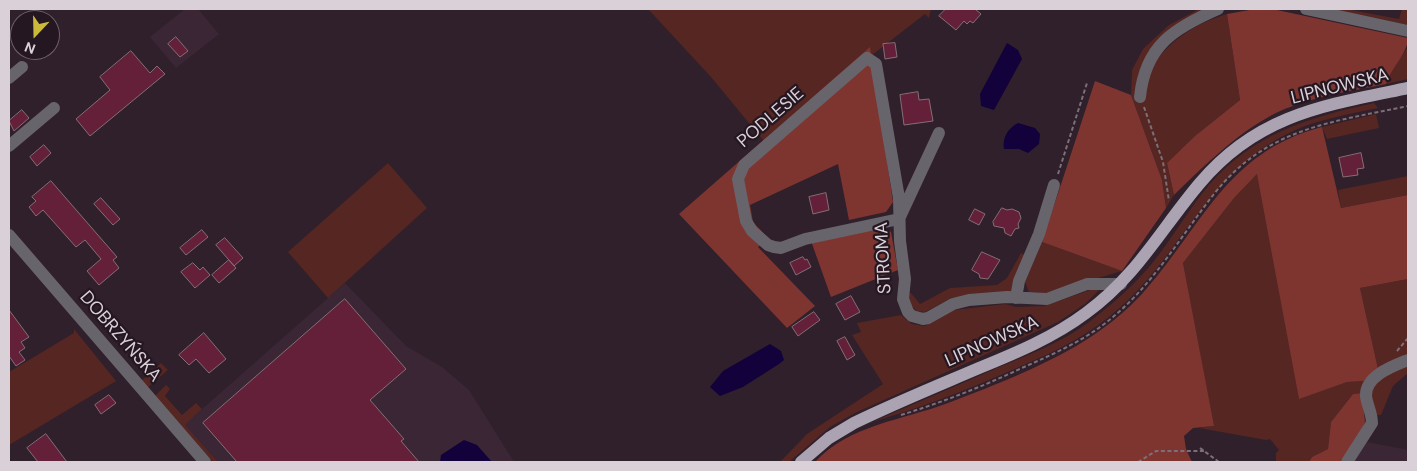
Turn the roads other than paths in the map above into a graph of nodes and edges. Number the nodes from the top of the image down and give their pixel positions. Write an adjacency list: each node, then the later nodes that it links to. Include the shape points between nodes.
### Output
1 (1218, 9): 8 (street, via 1182,27 1160,46 1148,61 1142,76)
2 (1306, 9): 3 (street)
3 (1408, 31)
4 (22, 67): 6 (street)
5 (877, 70): 13 (street, STROMA, via 895,169); 13 (street, PODLESIE, via 872,60 863,60 744,165 738,186 748,226 774,247)
6 (9, 78)
7 (1408, 88): 15 (main road, LIPNOWSKA, via 1318,107 1273,125 1221,160)
8 (1140, 97)
9 (54, 108): 11 (street)
10 (939, 133): 13 (street)
11 (9, 146)
12 (1054, 185): 16 (street, via 1039,234 1019,281)
13 (899, 218): 16 (street, STROMA, via 905,278 903,299 912,316 928,318 953,304 969,300)
14 (9, 236): 18 (street, DOBRZYŃSKA)
15 (1121, 284): 16 (street, STROMA, via 1087,284 1047,299); 19 (main road, LIPNOWSKA, via 1061,330 854,423 829,438)
16 (1016, 298)
17 (1408, 360): 20 (street, via 1369,384 1366,397 1372,422)
18 (205, 462)
19 (801, 462)
20 (1347, 462)

